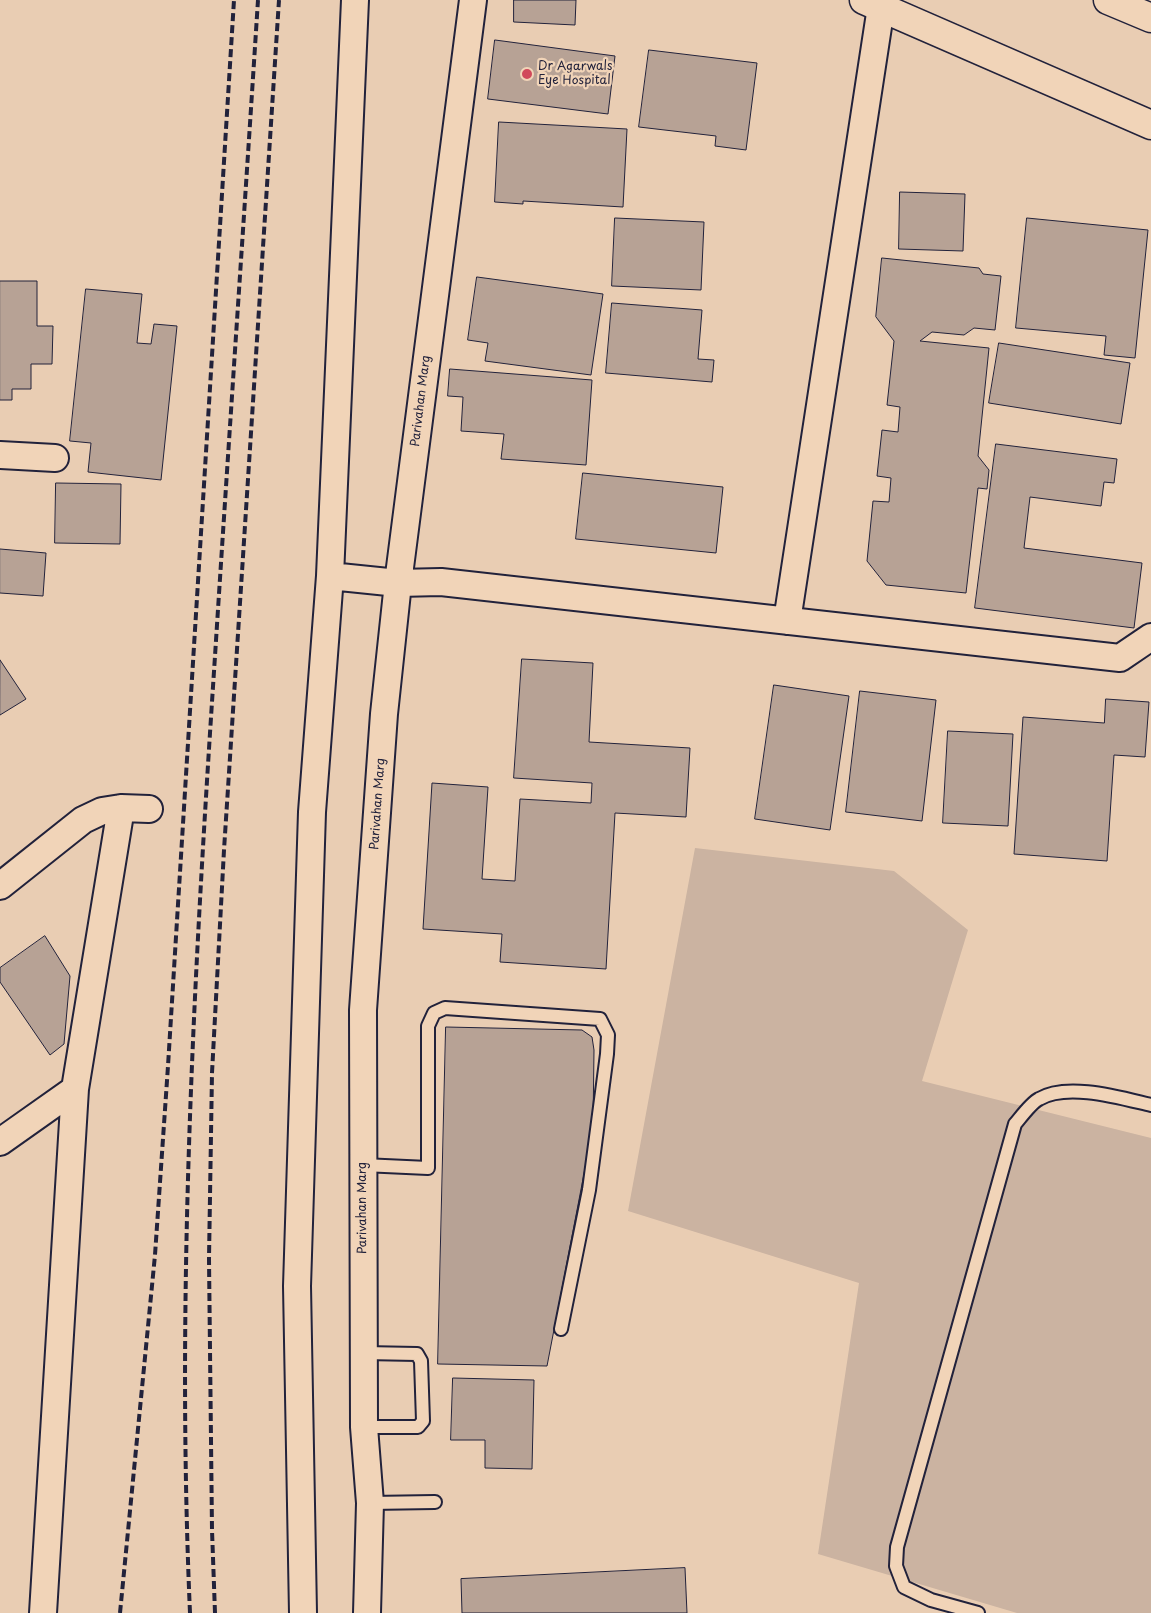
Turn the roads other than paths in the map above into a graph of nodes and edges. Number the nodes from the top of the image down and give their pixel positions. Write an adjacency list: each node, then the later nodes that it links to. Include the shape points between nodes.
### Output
1 (355, 0): 9 (street)
2 (473, 0): 10 (street, Parivahan Marg)
3 (1108, 0): 5 (street)
4 (876, 2): 6 (street); 11 (street)
5 (1151, 18)
6 (1151, 125)
7 (0, 455): 8 (street)
8 (55, 458)
9 (330, 576): 10 (street); 26 (street, via 312,812 297,1286)
10 (398, 583): 11 (street, via 442,582); 19 (street, Parivahan Marg, via 384,714 362,1010)
11 (787, 621): 12 (street, via 1120,658)
12 (1151, 637)
13 (121, 808): 14 (street); 15 (street, via 102,811 84,820); 16 (street)
14 (150, 809)
15 (0, 886)
16 (75, 1089): 18 (street); 25 (street)
17 (1151, 1105): 28 (lane, via 1096,1093 1058,1093 1039,1099 1015,1124 896,1547 896,1566 904,1587 932,1600)
18 (0, 1142)
19 (363, 1165): 20 (lane, via 428,1168 428,1026 434,1013 445,1008 600,1018 608,1035 607,1054 589,1190); 21 (street, Parivahan Marg)
20 (561, 1329)
21 (364, 1353): 22 (street, Parivahan Marg); 22 (lane, via 417,1354 421,1361 422,1421 418,1427)
22 (364, 1426): 24 (street, Parivahan Marg)
23 (435, 1502): 24 (lane)
24 (370, 1503): 27 (street, Parivahan Marg)
25 (43, 1613)
26 (303, 1613)
27 (366, 1613)
28 (978, 1613)

